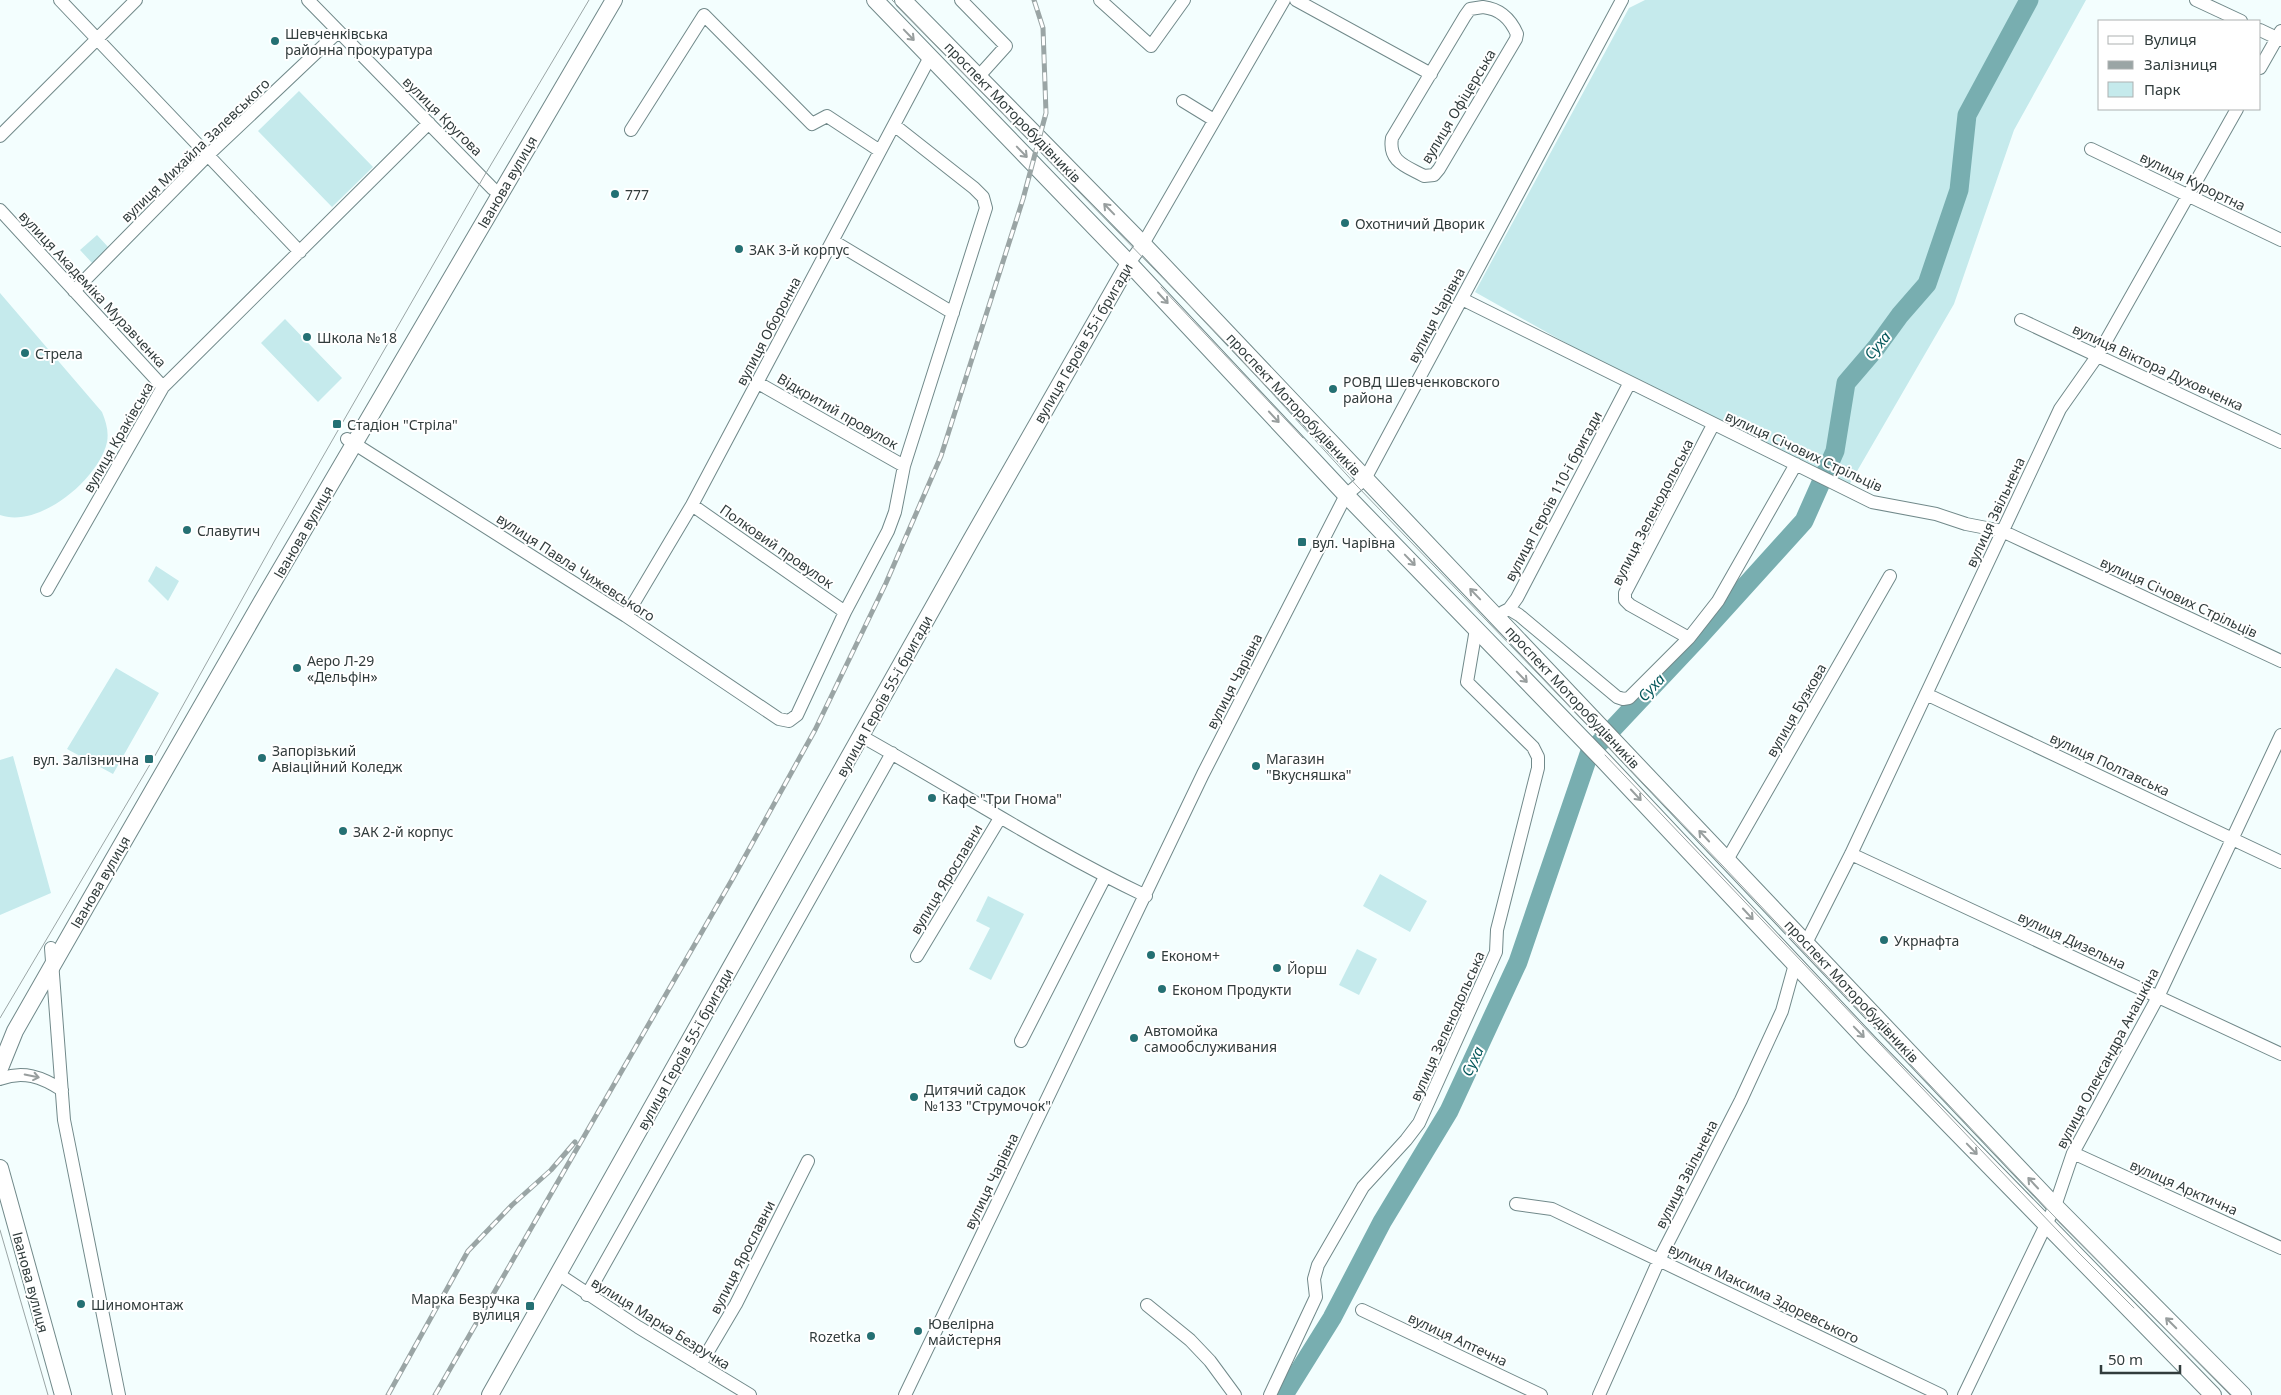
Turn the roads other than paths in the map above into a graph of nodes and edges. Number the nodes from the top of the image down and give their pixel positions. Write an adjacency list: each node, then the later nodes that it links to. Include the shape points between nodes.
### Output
1 (60, 0): 20 (street)
2 (136, 0): 20 (street)
3 (308, 0): 18 (street, вулиця Кругова)
4 (604, 0): 35 (main road, Іванова вулиця)
5 (614, 0): 52 (main road, Іванова вулиця)
6 (875, 0): 21 (main road, проспект Моторобудівників, one-way to 21)
7 (903, 0): 24 (main road, проспект Моторобудівників)
8 (961, 0): 24 (street, via 1006,46)
9 (1100, 0): 10 (street, via 1151,46)
10 (1184, 0)
11 (1284, 0): 27 (street, вулиця Героїв 55-ї бригади)
12 (1296, 0): 23 (street)
13 (1622, 0): 44 (street, вулиця Чарівна)
14 (2196, 0): 16 (street)
15 (1502, 5): 23 (street, вулиця Офіцерська, via 1470,10); 23 (street, вулиця Офіцерська, via 1517,34 1516,39 1439,169 1429,177 1394,158 1391,146 1392,138)
16 (2239, 20)
17 (2261, 30): 19 (street)
18 (338, 32): 28 (street, вулиця Кругова); 34 (street, вулиця Михайла Залевського)
19 (2280, 36): 22 (street)
20 (97, 39): 31 (street); 34 (street)
21 (930, 57): 29 (street, вулиця Оборонна); 42 (main road, проспект Моторобудівників, one-way to 42)
22 (2261, 66)
23 (1431, 74)
24 (979, 76): 40 (main road, проспект Моторобудівників, one-way to 24)
25 (1183, 101): 27 (street)
26 (2236, 110): 36 (street, вулиця Звільнена)
27 (1214, 120): 40 (street, вулиця Героїв 55-ї бригади)
28 (429, 124): 35 (street, вулиця Кругова); 41 (street, вулиця Краківська)
29 (894, 125): 33 (street, вулиця Оборонна); 45 (street, via 982,197 986,208)
30 (631, 130): 33 (street, via 704,15 812,124 827,116)
31 (0, 136)
32 (2092, 149): 36 (street, вулиця Курортна)
33 (880, 151): 39 (street, вулиця Оборонна)
34 (208, 156): 41 (street); 43 (street, вулиця Михайла Залевського)
35 (493, 189): 52 (main road, Іванова вулиця)
36 (2188, 196): 38 (street, вулиця Курортна); 47 (street, вулиця Звільнена)
37 (0, 210): 43 (street, вулиця Академіка Муравченка)
38 (2281, 240)
39 (833, 241): 45 (street); 48 (street, вулиця Оборонна)
40 (1143, 244): 42 (street, вулиця Героїв 55-ї бригади); 56 (main road, проспект Моторобудівників)
41 (300, 252): 50 (street, вулиця Краківська)
42 (1129, 262): 57 (main road, проспект Моторобудівників, one-way to 57); 69 (main road, вулиця Героїв 55-ї бригади)
43 (74, 291): 50 (street, вулиця Академіка Муравченка)
44 (1462, 299): 49 (street, вулиця Січових Стрільців); 56 (street, вулиця Чарівна)
45 (953, 314): 55 (street)
46 (2021, 320): 47 (street, вулиця Віктора Духовченка)
47 (2098, 355): 53 (street, вулиця Віктора Духовченка); 59 (street, вулиця Звільнена, via 2060,409)
48 (758, 383): 55 (street, Відкритий провулок); 58 (street, вулиця Оборонна)
49 (1629, 384): 51 (street, вулиця Січових Стрільців); 63 (street, вулиця Героїв 110-ї бригади)
50 (163, 388): 61 (street, вулиця Краківська)
51 (1713, 425): 54 (street, вулиця Січових Стрільців); 66 (street, вулиця Зеленодольська, via 1625,593 1625,600 1630,605)
52 (351, 441): 64 (street, вулиця Павла Чижевського); 80 (main road, Іванова вулиця); 83 (main road, Іванова вулиця)
53 (2281, 442)
54 (1796, 464): 59 (street, вулиця Січових Стрільців, via 1872,502); 66 (street, via 1718,601)
55 (904, 466): 62 (street, via 895,512)
56 (1365, 479): 57 (street, вулиця Чарівна); 63 (main road, проспект Моторобудівників, one-way to 56)
57 (1346, 495): 65 (main road, проспект Моторобудівників, one-way to 65); 78 (street, вулиця Чарівна, via 1204,774)
58 (692, 505): 62 (street, Полковий провулок); 64 (street, вулиця Оборонна)
59 (2002, 531): 67 (street, вулиця Січових Стрільців); 68 (street, вулиця Звільнена)
60 (1890, 576): 75 (street, вулиця Бузкова)
61 (47, 590)
62 (845, 612): 64 (street, вулиця Павла Чижевського, via 797,716 789,721 780,719)
63 (1503, 612): 66 (street, via 1519,615 1623,699 1633,694); 75 (main road, проспект Моторобудівників, one-way to 63, via 1581,706)
64 (626, 616)
65 (1476, 629): 82 (main road, проспект Моторобудівників, one-way to 82); 112 (street, вулиця Зеленодольська, via 1467,682 1533,747 1538,757 1527,815 1497,930 1496,952 1419,1123 1363,1187 1318,1265 1314,1279 1316,1297)
66 (1689, 638)
67 (2281, 662)
68 (1926, 694): 73 (street, вулиця Полтавська); 74 (street, вулиця Звільнена)
69 (861, 736): 71 (street); 100 (main road, вулиця Героїв 55-ї бригади)
70 (2281, 736): 73 (street, вулиця Олександра Анашкіна)
71 (892, 753): 72 (street); 101 (street)
72 (1000, 818): 77 (street); 81 (street, вулиця Ярославни)
73 (2231, 838): 76 (street, вулиця Полтавська); 84 (street, вулиця Олександра Анашкіна)
74 (1851, 854): 79 (street, вулиця Звільнена); 84 (street, вулиця Дизельна)
75 (1728, 860): 79 (main road, проспект Моторобудівників)
76 (2281, 862)
77 (1105, 877): 78 (street); 86 (street)
78 (1146, 896): 110 (street, вулиця Чарівна)
79 (1806, 943): 96 (main road, проспект Моторобудівників, one-way to 79)
80 (51, 948): 83 (street); 85 (main road, Іванова вулиця)
81 (917, 956)
82 (1795, 964): 97 (main road, проспект Моторобудівників, one-way to 97); 99 (street, вулиця Звільнена, via 1782,1011 1741,1100)
83 (53, 966): 88 (main road, Іванова вулиця, via 14,1031); 90 (street)
84 (2158, 997): 87 (street, вулиця Дизельна); 91 (street, вулиця Олександра Анашкіна)
85 (0, 1039)
86 (1021, 1041)
87 (2281, 1054)
88 (0, 1068)
89 (0, 1079): 90 (street, one-way to 90, via 22,1074 38,1077)
90 (62, 1090): 107 (street, via 64,1120)
91 (2073, 1153): 96 (street, вулиця Олександра Анашкіна); 98 (street, вулиця Арктична)
92 (808, 1161): 104 (street, вулиця Ярославни, via 736,1304)
93 (0, 1168): 106 (main road, Іванова вулиця)
94 (1516, 1204): 99 (street, вулиця Максима Здоревського, via 1552,1209)
95 (0, 1205): 105 (main road, Іванова вулиця)
96 (2055, 1206): 97 (street, вулиця Олександра Анашкіна); 118 (main road, проспект Моторобудівників, one-way to 96)
97 (2046, 1224): 116 (street, вулиця Олександра Анашкіна); 117 (main road, проспект Моторобудівників)
98 (2281, 1248)
99 (1659, 1260): 114 (street, вулиця Звільнена); 115 (street, вулиця Максима Здоревського)
100 (558, 1274): 101 (street, вулиця Марка Безручка); 108 (main road, вулиця Героїв 55-ї бригади)
101 (587, 1295): 104 (street, вулиця Марка Безручка)
102 (1146, 1305): 111 (street, via 1190,1340)
103 (1362, 1310): 113 (street, вулиця Аптечна)
104 (700, 1365): 109 (street, вулиця Марка Безручка)
105 (53, 1395)
106 (63, 1395)
107 (119, 1395)
108 (490, 1395)
109 (750, 1395)
110 (905, 1395)
111 (1235, 1395)
112 (1270, 1395)
113 (1541, 1395)
114 (1599, 1395)
115 (1941, 1395)
116 (1964, 1395)
117 (2213, 1395)
118 (2243, 1395)

